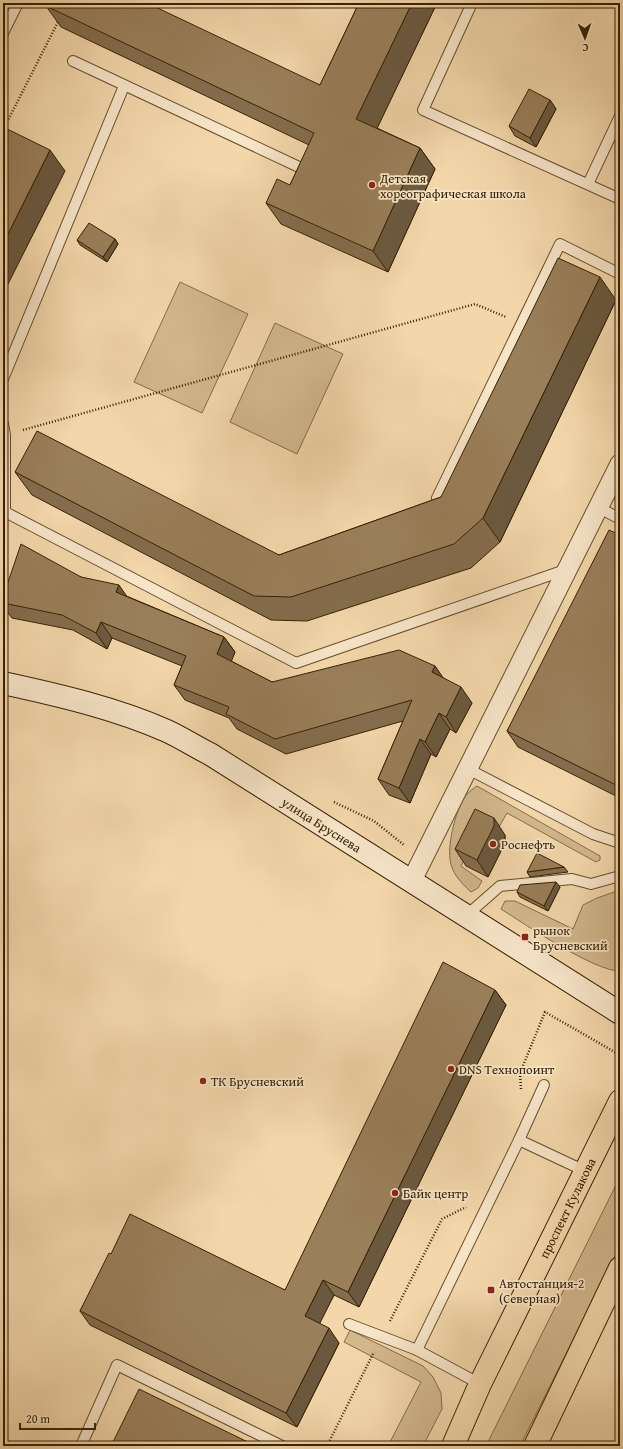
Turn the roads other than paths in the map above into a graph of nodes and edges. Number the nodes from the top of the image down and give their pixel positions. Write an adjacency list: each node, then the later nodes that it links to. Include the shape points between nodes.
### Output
1 (18, 3): 3 (lane)
2 (472, 3): 8 (lane, via 423,110)
3 (3, 33)
4 (73, 62): 5 (lane)
5 (124, 86): 7 (lane); 11 (lane)
6 (620, 116): 8 (lane)
7 (299, 168)
8 (588, 184): 9 (lane)
9 (620, 199)
10 (620, 274): 15 (lane, via 560,244)
11 (3, 379)
12 (3, 424): 13 (lane)
13 (4, 435): 17 (lane)
14 (620, 464): 16 (street)
15 (437, 498)
16 (598, 508): 18 (lane); 19 (street)
17 (4, 513): 19 (lane, via 296,663)
18 (620, 519)
19 (568, 569): 21 (street)
20 (3, 683): 24 (street, улица Бруснева, via 125,715 168,731 210,754)
21 (468, 769): 22 (lane, via 593,834); 24 (street)
22 (620, 843)
23 (620, 876): 25 (lane, via 592,884 572,878 500,886)
24 (412, 880): 25 (street, улица Бруснева)
25 (467, 915): 26 (street, улица Бруснева)
26 (620, 1013)
27 (544, 1085): 29 (lane)
28 (620, 1100): 30 (main road, проспект Кулакова)
29 (519, 1140): 30 (lane); 33 (lane)
30 (585, 1171): 34 (main road, проспект Кулакова)
31 (620, 1268): 38 (main road)
32 (349, 1324): 33 (lane)
33 (417, 1350): 34 (lane)
34 (480, 1384): 37 (main road, проспект Кулакова)
35 (81, 1446): 36 (lane, via 117,1365)
36 (282, 1446)
37 (453, 1446)
38 (536, 1446)

